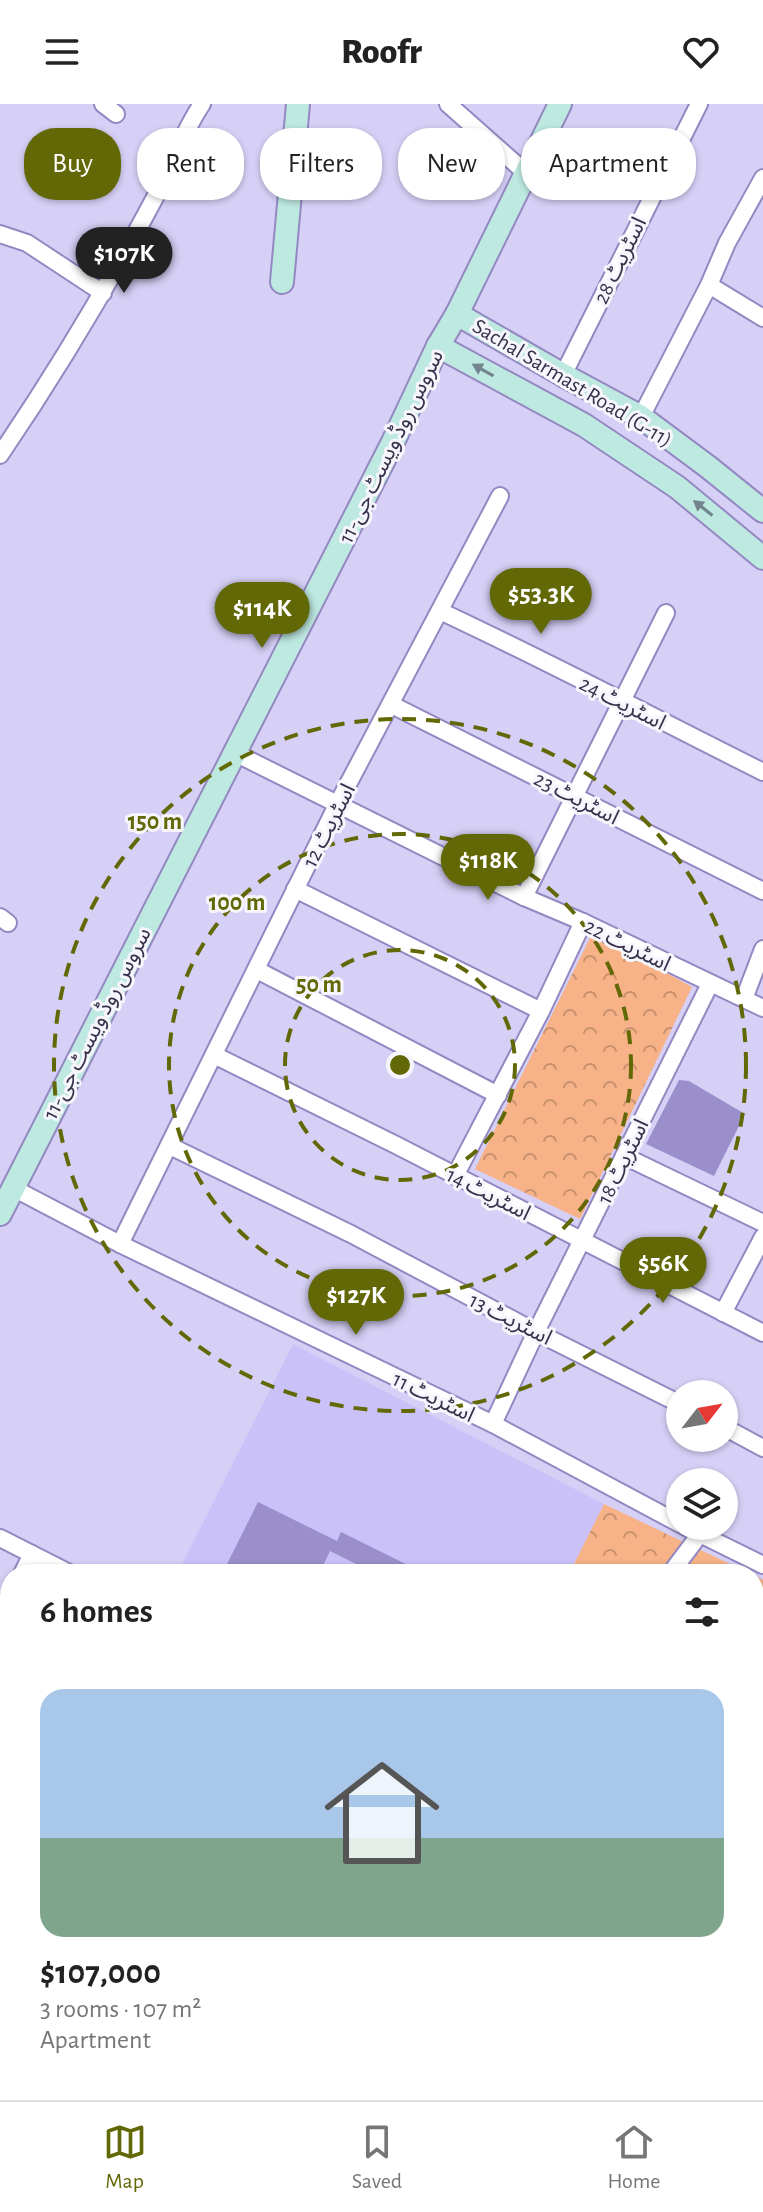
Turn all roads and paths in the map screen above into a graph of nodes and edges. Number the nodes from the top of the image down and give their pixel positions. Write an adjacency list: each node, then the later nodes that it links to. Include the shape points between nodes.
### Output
1 (202, 104): 13 (street)
2 (298, 104): 11 (main road)
3 (448, 104): 7 (street)
4 (560, 104): 6 (main road, سروس روڈ ویسٹ جی-11)
5 (699, 104): 17 (street, اسٹریٹ 28)
6 (548, 128)
7 (521, 169)
8 (762, 182): 12 (street)
9 (521, 183): 14 (main road, سروس روڈ ویسٹ جی-11)
10 (0, 234): 13 (street, via 27,243)
11 (282, 282)
12 (709, 285): 15 (street); 18 (street)
13 (103, 293): 19 (street)
14 (457, 314): 16 (main road, سروس روڈ ویسٹ جی-11); 17 (main road, Sachal Sarmast Road (G-11))
15 (763, 318)
16 (438, 346): 22 (main road, Sachal Sarmast Road (G-11), one-way to 16, via 677,487 584,425); 27 (main road, سروس روڈ ویسٹ جی-11)
17 (563, 375): 18 (main road, Sachal Sarmast Road (G-11))
18 (641, 417): 21 (main road, Sachal Sarmast Road (G-11))
19 (0, 455)
20 (500, 496): 23 (street, اسٹریٹ 12)
21 (763, 511)
22 (763, 558)
23 (440, 611): 25 (street, اسٹریٹ 24); 26 (street, اسٹریٹ 12)
24 (666, 613): 25 (street)
25 (623, 702): 28 (street, اسٹریٹ 24); 29 (street)
26 (392, 705): 29 (street, اسٹریٹ 23); 30 (street, اسٹریٹ 12)
27 (235, 753): 30 (street, اسٹریٹ 22); 46 (main road, سروس روڈ ویسٹ جی-11)
28 (763, 772)
29 (574, 796): 32 (street, اسٹریٹ 23); 33 (street)
30 (337, 805): 31 (street, اسٹریٹ 12); 33 (street, اسٹریٹ 22)
31 (295, 889): 36 (street, اسٹریٹ 12); 40 (street)
32 (763, 891)
33 (524, 897): 34 (street, اسٹریٹ 22)
34 (583, 922): 37 (street, اسٹریٹ 22); 40 (street)
35 (763, 949): 38 (street)
36 (257, 970): 41 (street, اسٹریٹ 12); 42 (street)
37 (710, 984): 38 (street, اسٹریٹ 22); 44 (street, اسٹریٹ 18)
38 (744, 999): 39 (street, اسٹریٹ 22)
39 (763, 1008)
40 (541, 1011): 42 (street)
41 (214, 1055): 43 (street, اسٹریٹ 12); 45 (street, اسٹریٹ 14)
42 (498, 1095): 45 (street)
43 (170, 1146): 51 (street, اسٹریٹ 12); 53 (street, اسٹریٹ 13)
44 (624, 1156): 48 (street); 50 (street, اسٹریٹ 18)
45 (455, 1176): 50 (street, اسٹریٹ 14)
46 (13, 1188): 47 (main road, سروس روڈ ویسٹ جی-11); 51 (street, اسٹریٹ 11)
47 (0, 1214)
48 (763, 1223)
49 (763, 1237): 52 (street)
50 (582, 1242): 52 (street, اسٹریٹ 14); 53 (street, اسٹریٹ 18)
51 (120, 1244): 56 (street, اسٹریٹ 11)
52 (723, 1313): 54 (street, اسٹریٹ 14)
53 (536, 1332): 55 (street, اسٹریٹ 13); 56 (street, اسٹریٹ 18)
54 (763, 1333)
55 (666, 1397)
56 (493, 1424): 59 (street, اسٹریٹ 11)
57 (738, 1435): 58 (street)
58 (763, 1448)
59 (666, 1516)
60 (0, 1538): 63 (street)
61 (683, 1540): 66 (street)
62 (710, 1540): 67 (street, اسٹریٹ 11)
63 (32, 1554): 64 (street); 65 (street)
64 (27, 1564)
65 (52, 1564)
66 (674, 1564)
67 (753, 1564)

